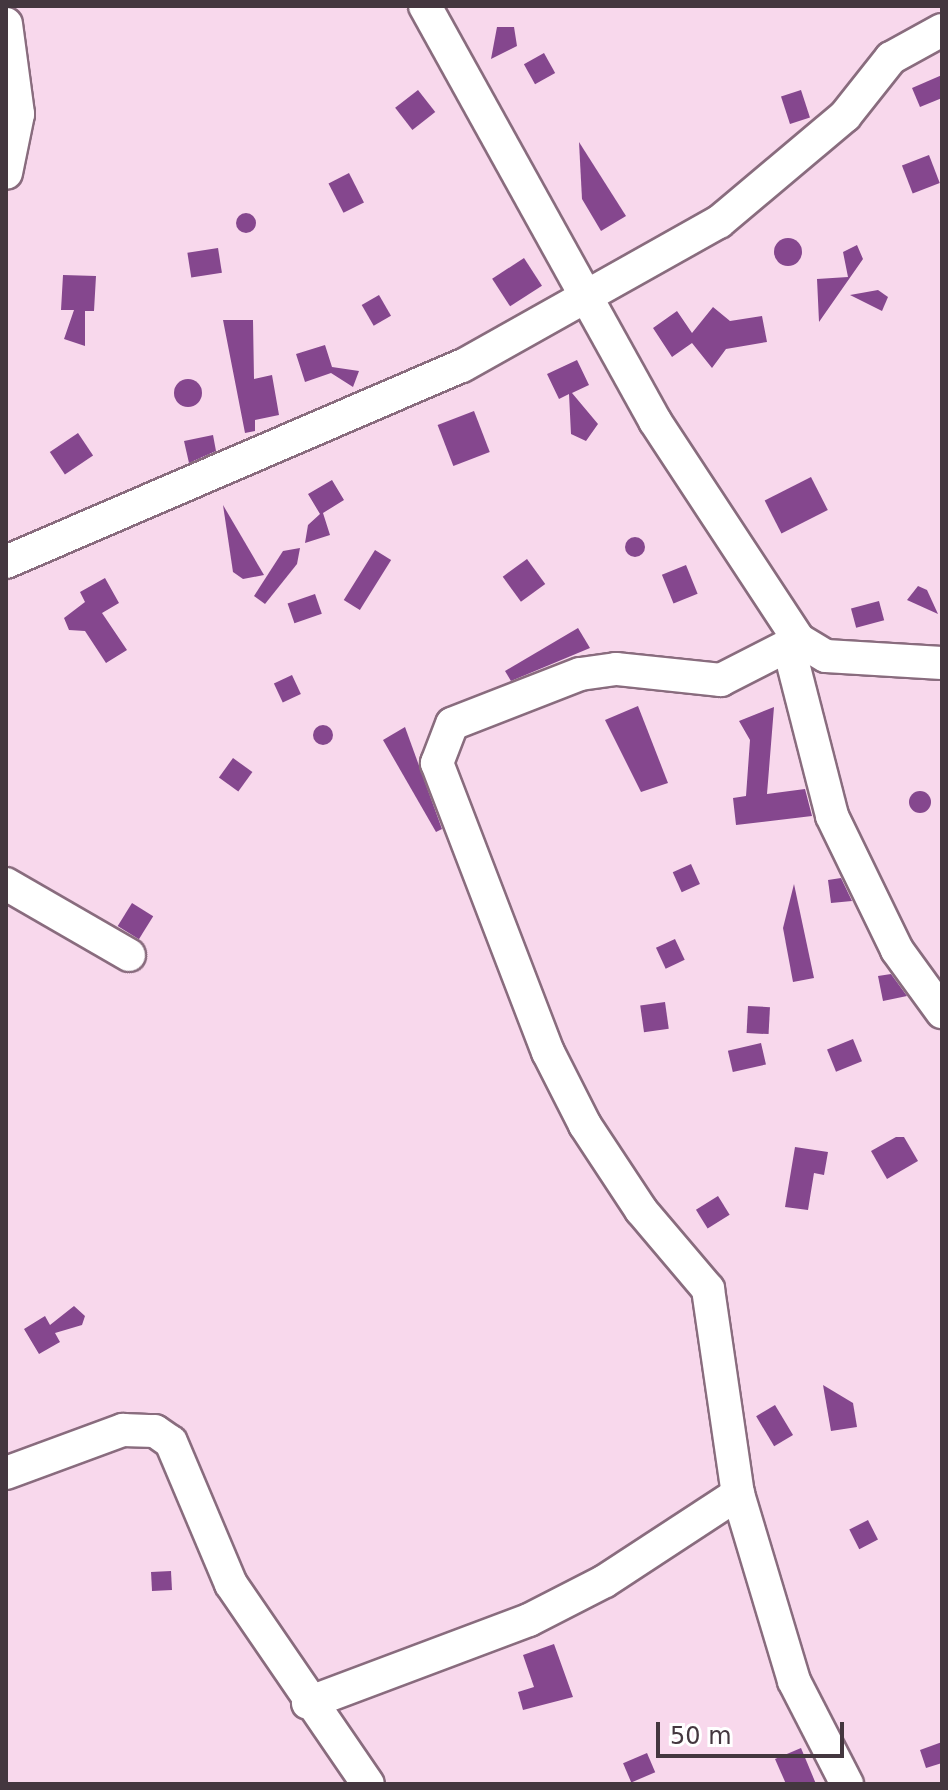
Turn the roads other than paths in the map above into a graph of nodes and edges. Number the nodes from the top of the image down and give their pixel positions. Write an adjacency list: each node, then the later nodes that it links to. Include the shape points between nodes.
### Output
1 (425, 6): 5 (street)
2 (6, 24): 4 (street, via 18,114)
3 (942, 30): 5 (street, via 891,58 845,116 719,222)
4 (6, 173)
5 (584, 297): 6 (street, via 462,366); 7 (street)
6 (6, 562)
7 (794, 644): 8 (street, via 826,656); 11 (street, via 832,816 897,950); 13 (street, via 721,680 616,669 580,674 459,719 442,735 437,752 448,806 548,1052 627,1189 708,1289)
8 (942, 663)
9 (6, 884): 10 (street)
10 (129, 955)
11 (942, 1012)
12 (6, 1473): 14 (street, via 123,1430 155,1431 171,1442 231,1584)
13 (738, 1494): 14 (street, via 605,1581 529,1620); 16 (street, via 794,1681)
14 (308, 1703): 15 (street)
15 (368, 1784)
16 (847, 1784)

